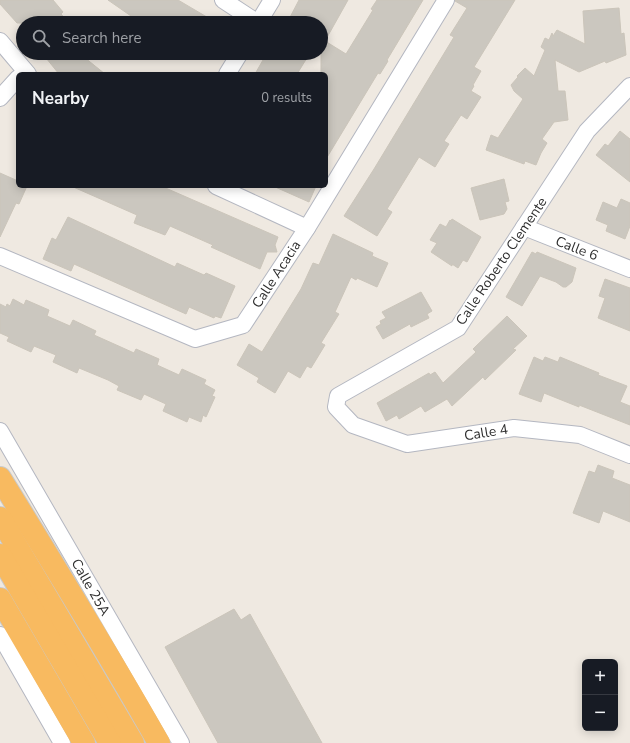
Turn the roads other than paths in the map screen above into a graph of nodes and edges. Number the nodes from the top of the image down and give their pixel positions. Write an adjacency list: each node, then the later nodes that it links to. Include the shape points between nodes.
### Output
1 (223, 0): 4 (street)
2 (272, 0): 5 (street)
3 (446, 0): 15 (street, Calle Acacia)
4 (247, 16)
5 (262, 16)
6 (0, 41): 8 (street)
7 (236, 60): 9 (street)
8 (22, 72)
9 (228, 72)
10 (16, 81): 12 (street)
11 (630, 86): 14 (street, Calle Roberto Clemente, via 587,130)
12 (0, 98)
13 (220, 188): 15 (street)
14 (524, 227): 17 (street, Calle 6); 18 (street, Calle Roberto Clemente, via 458,328 338,396 336,407)
15 (307, 228): 16 (street, Calle Acacia, via 243,325 195,339)
16 (0, 256)
17 (630, 269)
18 (346, 418): 20 (street, Calle 4, via 353,425 407,444 514,428 580,435)
19 (0, 431): 31 (street, Calle 25A)
20 (630, 455)
21 (0, 478): 30 (highway, via 102,644)
22 (0, 518): 29 (highway)
23 (0, 556): 28 (highway)
24 (0, 600): 27 (highway)
25 (1, 640): 26 (street)
26 (62, 743)
27 (84, 743)
28 (110, 743)
29 (133, 743)
30 (159, 743)
31 (181, 743)

